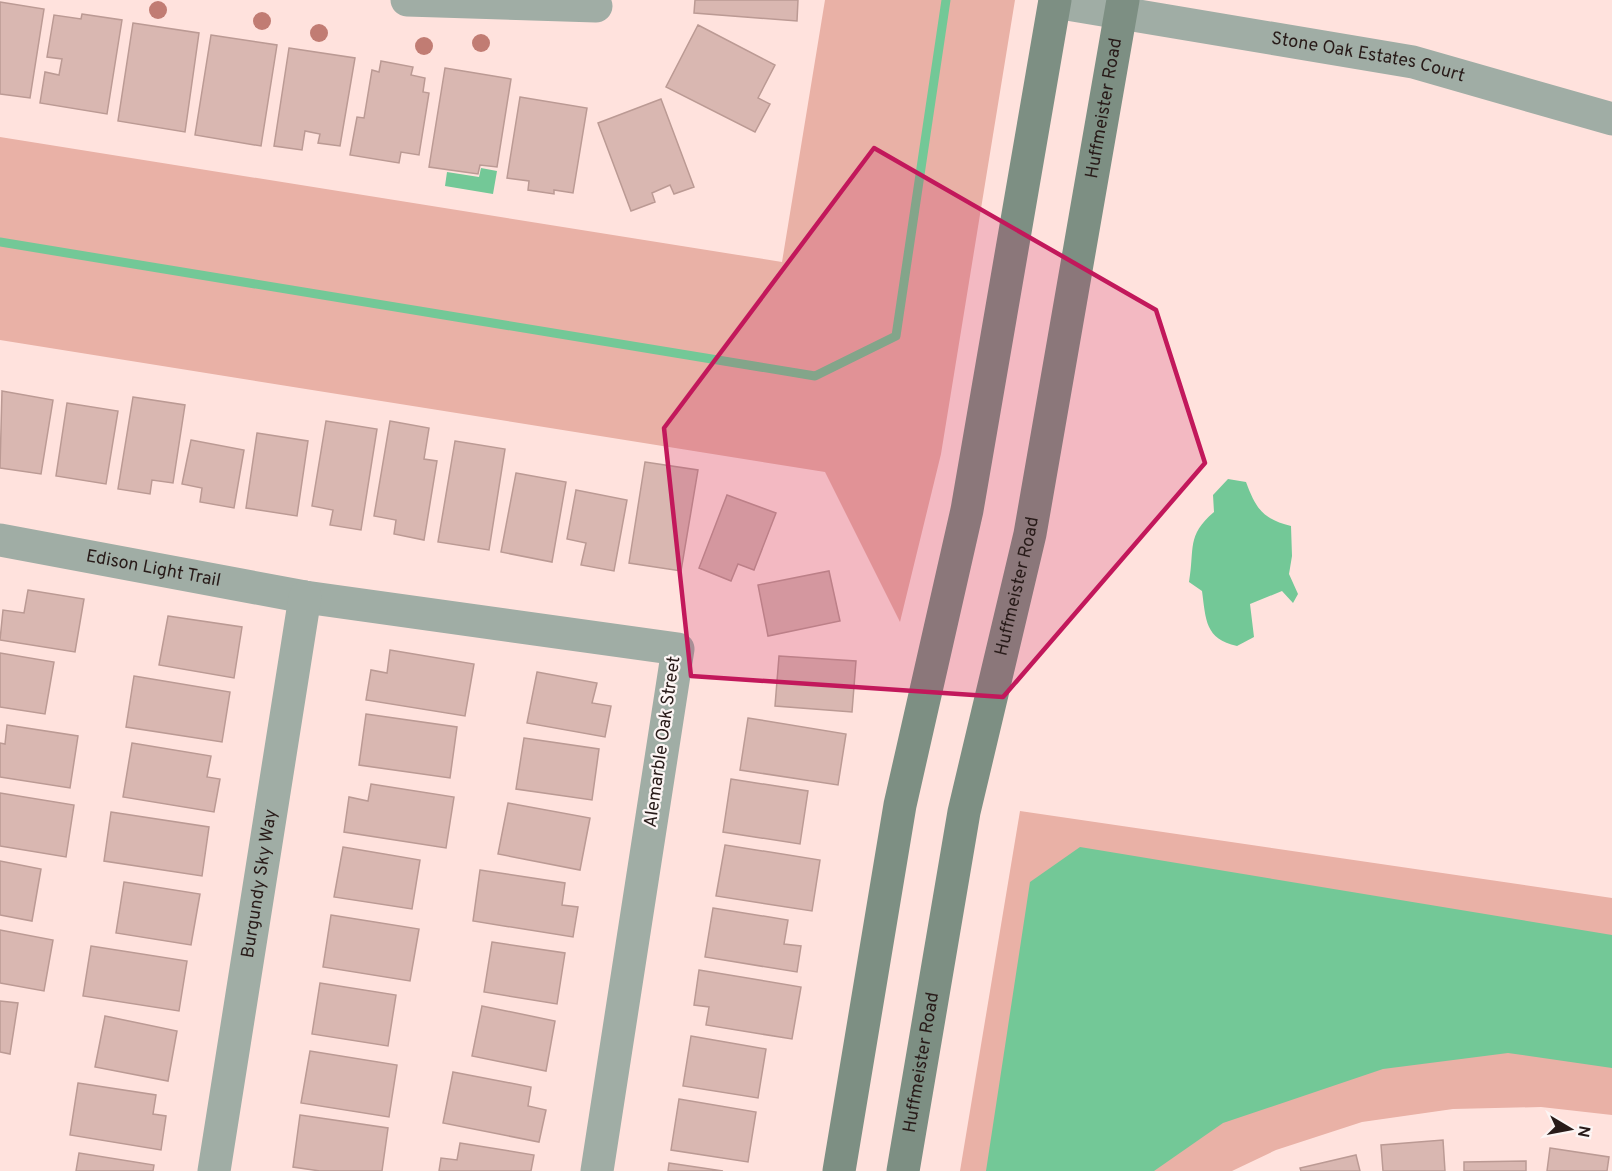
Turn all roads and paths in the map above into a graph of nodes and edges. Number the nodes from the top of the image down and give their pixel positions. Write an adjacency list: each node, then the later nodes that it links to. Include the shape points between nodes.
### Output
1 (407, 0): 3 (street)
2 (1055, 1): 4 (street, Stone Oak Estates Court); 10 (main road, via 967,510 900,805)
3 (596, 6)
4 (1122, 7): 5 (street, Stone Oak Estates Court, via 1413,62); 11 (main road, Huffmeister Road, via 1030,534 964,812)
5 (1612, 119)
6 (0, 540): 7 (street, Edison Light Trail)
7 (305, 597): 8 (street, Burgundy Sky Way); 9 (street, Alemarble Oak Street, via 678,649)
8 (214, 1171)
9 (597, 1171)
10 (839, 1171)
11 (903, 1171)

